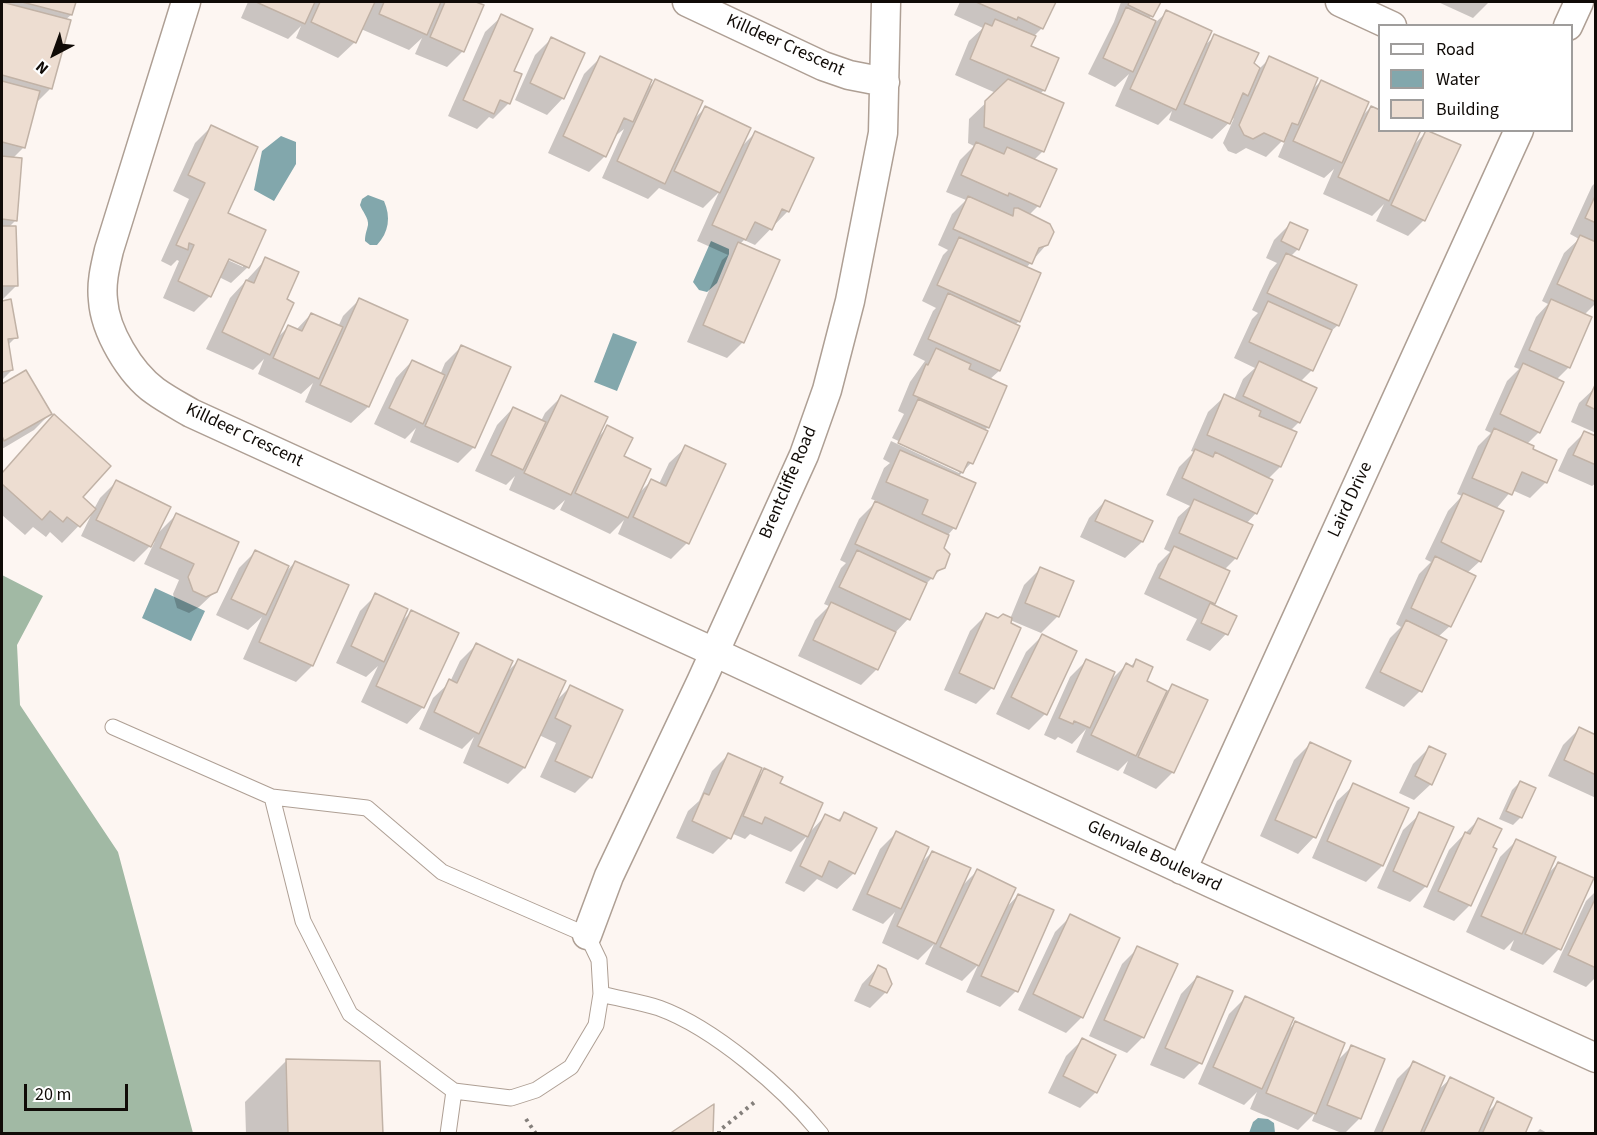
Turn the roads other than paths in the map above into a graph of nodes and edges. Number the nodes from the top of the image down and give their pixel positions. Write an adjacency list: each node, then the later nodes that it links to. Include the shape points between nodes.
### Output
1 (186, 2): 10 (street, Killdeer Crescent, via 103,276 103,302 111,334 130,366 154,390 191,413)
2 (687, 2): 8 (street, Killdeer Crescent, via 823,66)
3 (886, 2): 8 (street, Brentcliffe Road)
4 (1340, 2): 6 (street)
5 (1579, 2): 7 (street)
6 (1388, 24)
7 (1569, 24)
8 (885, 82): 10 (street, Brentcliffe Road, via 883,133 869,213 827,390 804,455)
9 (1519, 132): 13 (street, Laird Drive)
10 (714, 652): 13 (street, Glenvale Boulevard); 14 (street, Brentcliffe Road, via 609,876)
11 (113, 727): 12 (lane)
12 (272, 796): 14 (lane, via 367,808 442,872); 17 (lane, via 303,921 350,1014)
13 (1182, 870): 16 (street, Glenvale Boulevard)
14 (587, 935): 15 (lane, via 599,960)
15 (601, 994): 17 (lane, via 596,1025 571,1067 563,1073 536,1090 511,1098); 19 (lane, via 659,1008 717,1038 774,1086)
16 (1596, 1058)
17 (454, 1092): 18 (lane)
18 (448, 1134)
19 (821, 1134)

